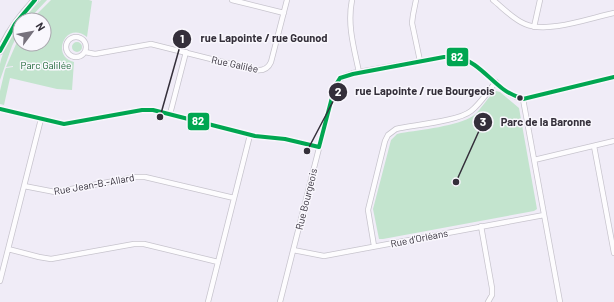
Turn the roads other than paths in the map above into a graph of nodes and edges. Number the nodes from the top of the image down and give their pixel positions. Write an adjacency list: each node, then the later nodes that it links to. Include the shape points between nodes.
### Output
1 (35, 0): 11 (street, via 17,20)
2 (232, 0): 9 (street)
3 (287, 0): 9 (street, Rue Galilée)
4 (352, 0): 15 (street, via 350,26)
5 (416, 0): 14 (street, via 412,23)
6 (493, 0): 10 (street, via 519,21)
7 (540, 0): 10 (street)
8 (614, 12): 10 (street, via 551,28)
9 (284, 13): 13 (street, Rue Galilée, via 271,62 264,70 255,70)
10 (534, 27)
11 (0, 51)
12 (86, 52): 12 (street, Rue Galilée, via 86,45 81,38 73,38 68,42 66,49 71,56 81,57); 13 (street, Rue Galilée, via 95,54 151,44)
13 (186, 52): 20 (street)
14 (420, 61): 15 (street, Rue Bourgeois); 17 (street, Rue Bourgeois, via 448,56 462,58)
15 (359, 72): 25 (street, Rue Bourgeois, via 342,77 336,84)
16 (614, 77): 18 (street)
17 (496, 82): 18 (street, Rue Bourgeois, via 514,96); 31 (street, via 474,109 466,114 396,129 388,135 368,210)
18 (523, 99): 26 (street)
19 (0, 109): 21 (street)
20 (170, 114): 21 (street, via 144,110 66,124); 22 (street)
21 (41, 119): 27 (street)
22 (250, 135): 25 (street); 28 (street)
23 (614, 141): 24 (street)
24 (594, 146): 26 (street); 34 (street)
25 (319, 147): 33 (street, Rue Bourgeois)
26 (534, 160): 29 (street)
27 (24, 186): 28 (street, Rue Jean-B.-Allard, via 55,192 145,177); 32 (street)
28 (234, 198): 35 (street)
29 (544, 215): 30 (street, Rue d'Orléans); 40 (street)
30 (481, 226): 31 (street, Rue d'Orléans); 39 (street, via 492,288)
31 (374, 246): 33 (street, Rue d'Orléans, via 324,256)
32 (8, 249): 35 (street, via 51,258 144,244); 36 (street)
33 (293, 250): 38 (street, Rue Bourgeois)
34 (614, 253)
35 (218, 262): 37 (street)
36 (0, 281)
37 (208, 302)
38 (280, 302)
39 (488, 302)
40 (560, 302)

